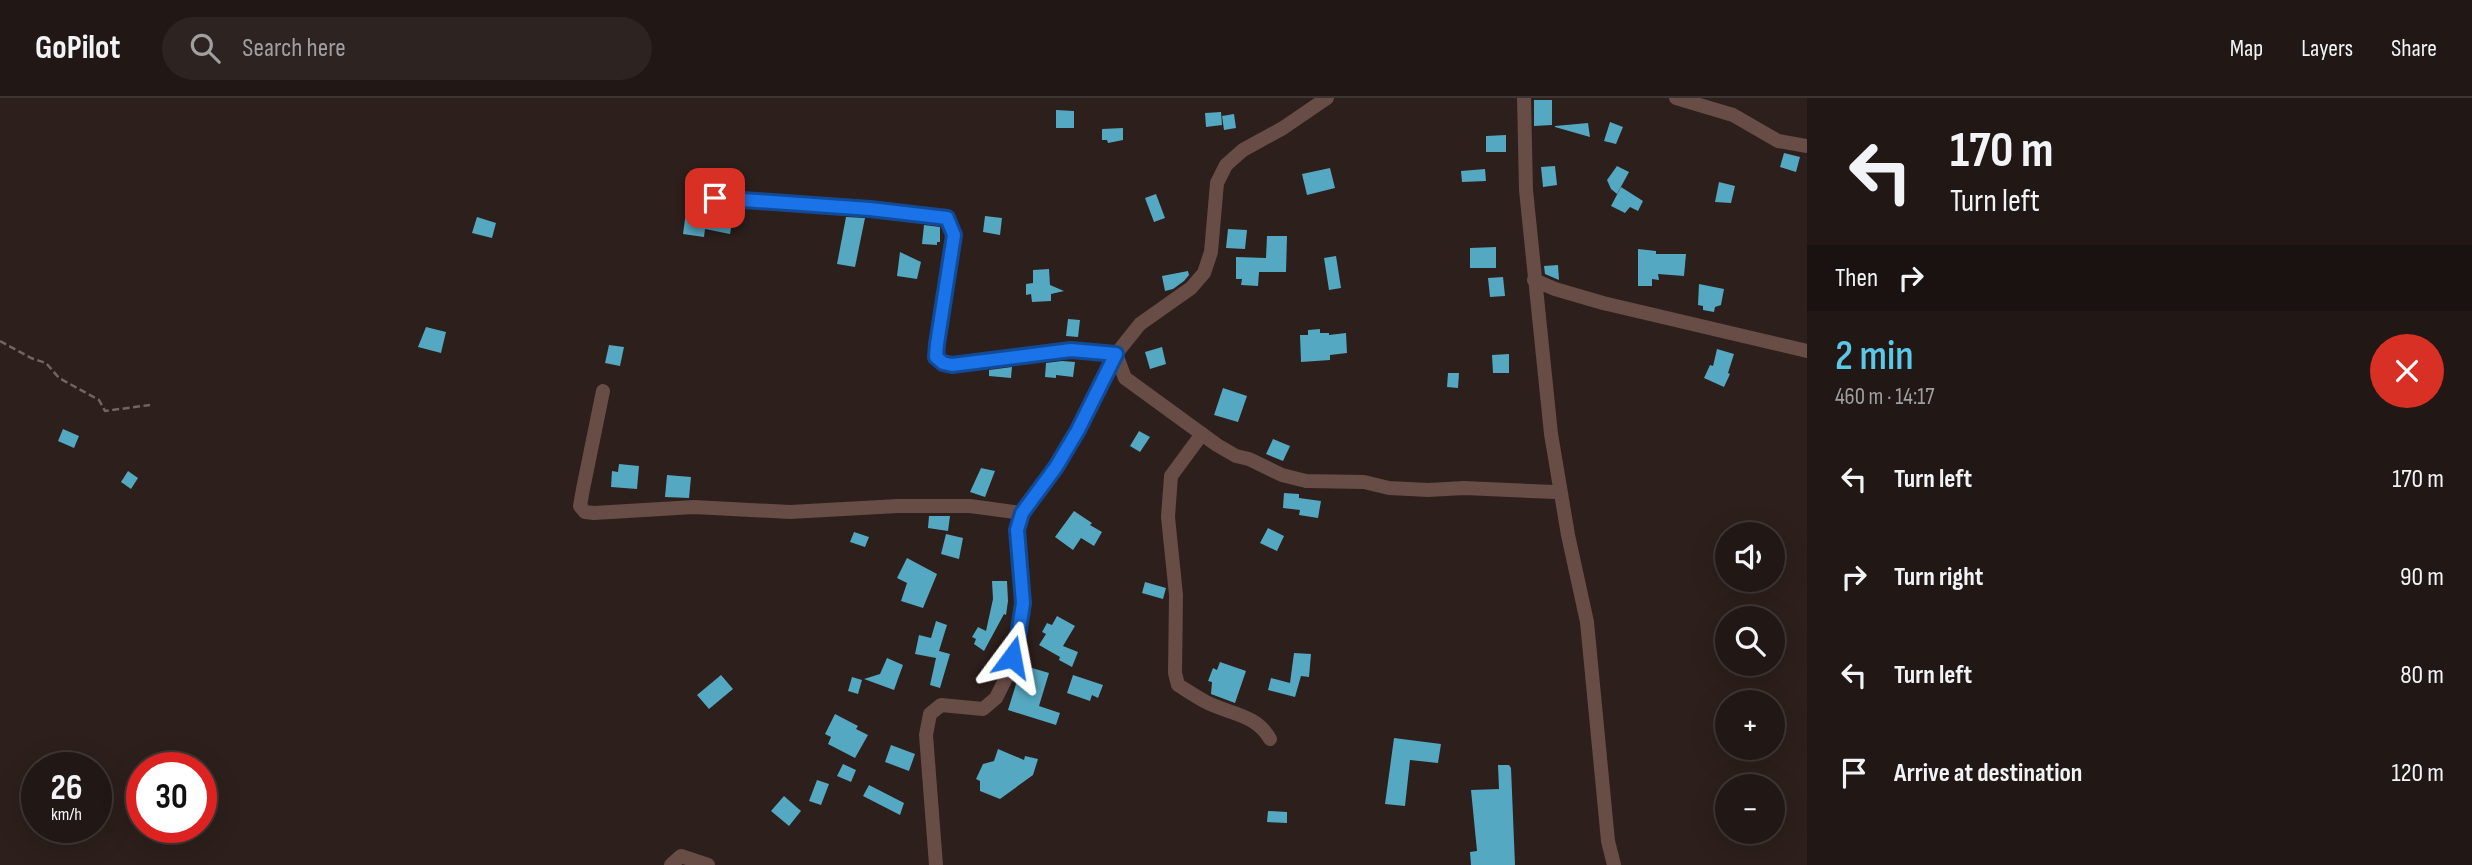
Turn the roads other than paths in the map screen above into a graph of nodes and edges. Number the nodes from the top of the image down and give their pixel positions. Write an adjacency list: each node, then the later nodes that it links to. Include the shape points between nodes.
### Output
1 (1327, 98): 8 (street, via 1226,165 1217,183 1211,252 1204,273 1191,288 1140,324)
2 (1524, 98): 6 (street)
3 (1676, 98): 4 (street, via 1733,115 1778,141)
4 (1807, 146)
5 (715, 198): 8 (street, via 947,218 954,235 937,344 936,357 943,363 1071,350)
6 (1534, 280): 7 (street, via 1602,303); 17 (street, via 1551,433 1587,622)
7 (1807, 351)
8 (1116, 354): 10 (street, via 1125,378); 12 (street, via 1078,430)
9 (603, 391): 12 (street, via 580,506 585,512 957,506)
10 (1202, 435): 11 (street, via 1236,456 1306,481 1428,490); 13 (street, via 1171,476 1168,517 1176,604 1175,673 1178,685 1251,719)
11 (1555, 492)
12 (1022, 513): 16 (street, via 1017,530 1023,603 1006,678 996,698 983,709 941,705 930,714 926,735)
13 (1270, 739)
14 (671, 865): 15 (street, via 681,856)
15 (708, 865)
16 (936, 865)
17 (1614, 865)

